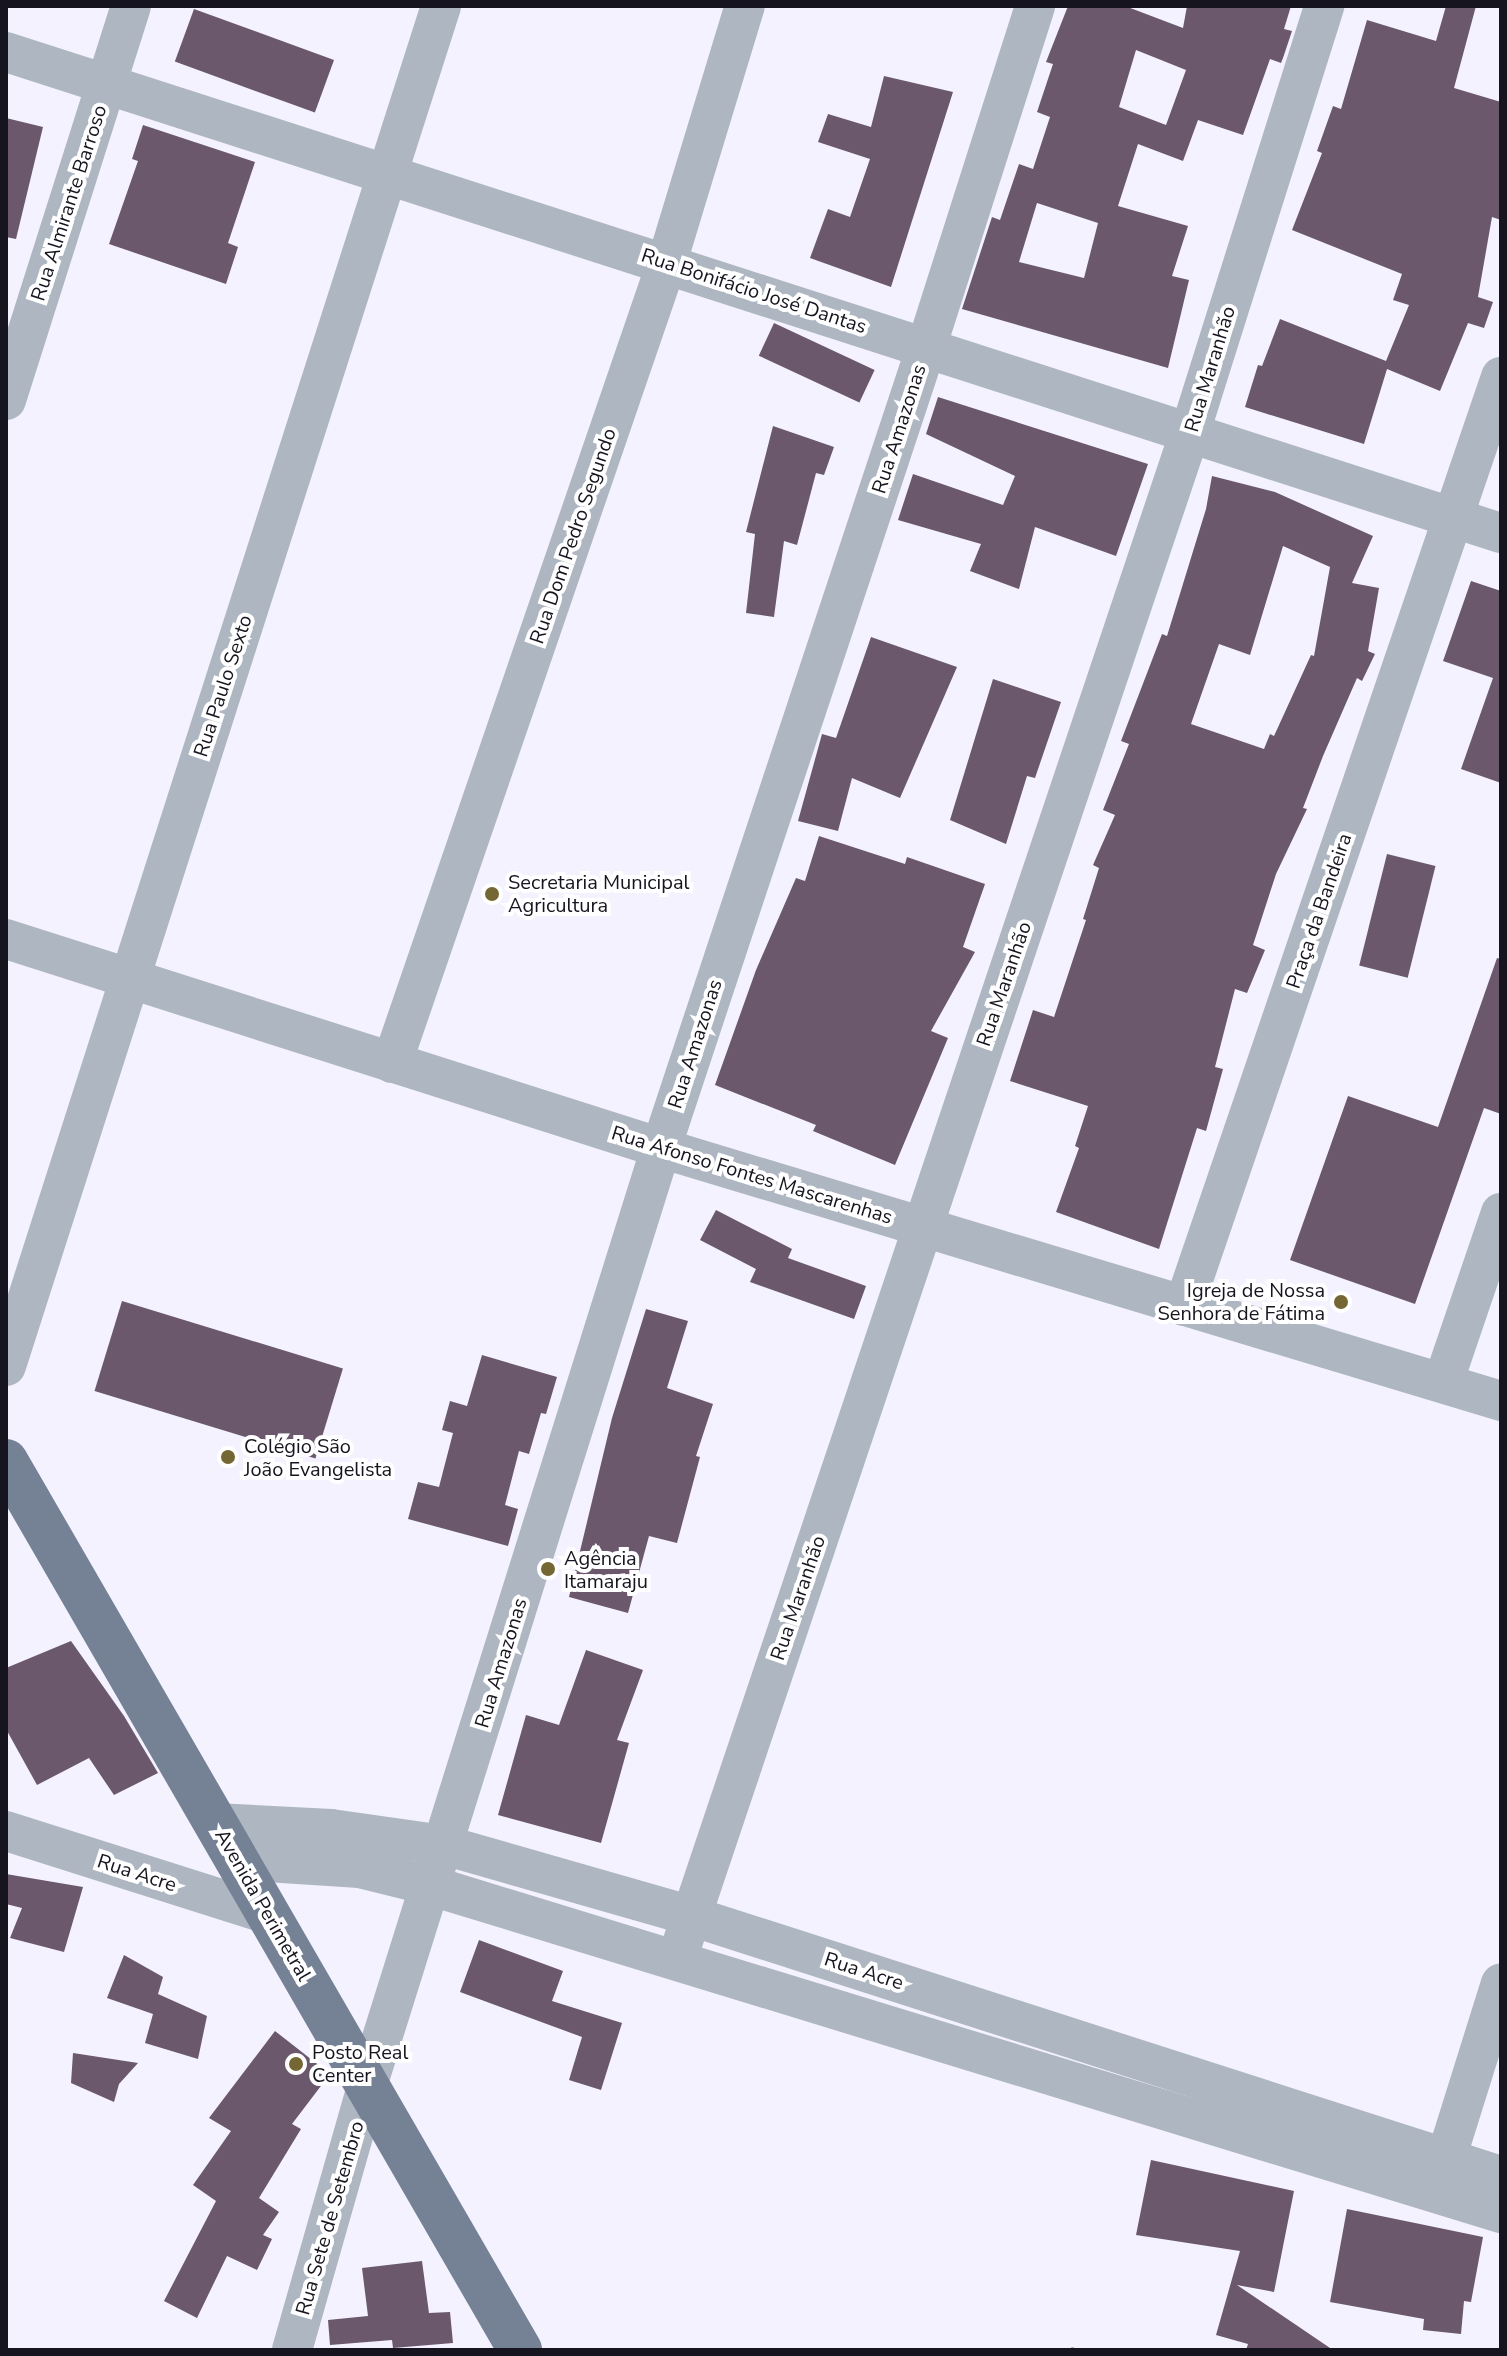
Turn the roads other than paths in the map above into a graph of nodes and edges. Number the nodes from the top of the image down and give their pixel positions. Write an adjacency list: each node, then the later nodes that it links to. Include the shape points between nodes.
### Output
1 (131, 6): 7 (street, Rua Almirante Barroso)
2 (441, 6): 8 (street, Rua Paulo Sexto)
3 (745, 6): 9 (street, Rua Dom Pedro Segundo)
4 (1035, 6): 10 (street, Rua Amazonas)
5 (1324, 6): 13 (street, Rua Maranhão)
6 (6, 52): 7 (street, Rua Bonifácio José Dantas)
7 (107, 84): 8 (street, Rua Bonifácio José Dantas); 12 (street, Rua Almirante Barroso)
8 (388, 172): 9 (street, Rua Bonifácio José Dantas); 17 (street, Rua Paulo Sexto)
9 (667, 262): 10 (street, Rua Bonifácio José Dantas); 18 (street, Rua Dom Pedro Segundo)
10 (926, 348): 13 (street, Rua Bonifácio José Dantas); 19 (street, Rua Amazonas)
11 (1501, 377): 14 (street, Praça da Bandeira)
12 (6, 400)
13 (1190, 432): 14 (street, Rua Bonifácio José Dantas); 21 (street, Rua Maranhão)
14 (1455, 517): 15 (street, Rua Bonifácio José Dantas); 22 (street, Praça da Bandeira)
15 (1501, 533)
16 (6, 939): 17 (street, Rua Afonso Fontes Mascarenhas)
17 (129, 980): 18 (street, Rua Afonso Fontes Mascarenhas); 23 (street, Rua Paulo Sexto)
18 (392, 1063): 19 (street, Rua Afonso Fontes Mascarenhas)
19 (661, 1148): 21 (street, Rua Afonso Fontes Mascarenhas); 29 (street, Rua Amazonas)
20 (1501, 1213): 24 (street)
21 (923, 1226): 22 (street, Rua Afonso Fontes Mascarenhas); 32 (street, Rua Maranhão)
22 (1184, 1306): 24 (street, Rua Afonso Fontes Mascarenhas)
23 (6, 1366)
24 (1443, 1383): 25 (street, Rua Afonso Fontes Mascarenhas)
25 (1501, 1401)
26 (6, 1461): 28 (main road, Avenida Perimetral)
27 (6, 1831): 31 (street, Rua Acre)
28 (226, 1841): 29 (street, Rua Acre, via 331,1829); 30 (street, Rua Acre); 31 (main road, Avenida Perimetral)
29 (444, 1845): 30 (street, Rua Amazonas); 32 (street, Rua Acre)
30 (432, 1886): 33 (street, Rua Acre); 35 (street, Rua Amazonas)
31 (268, 1914): 35 (main road, Avenida Perimetral)
32 (691, 1916): 33 (street, Rua Maranhão); 36 (street, Rua Acre)
33 (677, 1959): 36 (street, Rua Acre)
34 (1501, 1983): 36 (street)
35 (367, 2086): 39 (street, Rua Sete de Setembro); 40 (main road, Avenida Perimetral)
36 (1440, 2175): 37 (street, Rua Acre); 38 (street, Rua Acre)
37 (1501, 2176)
38 (1501, 2213)
39 (292, 2350)
40 (520, 2350)

